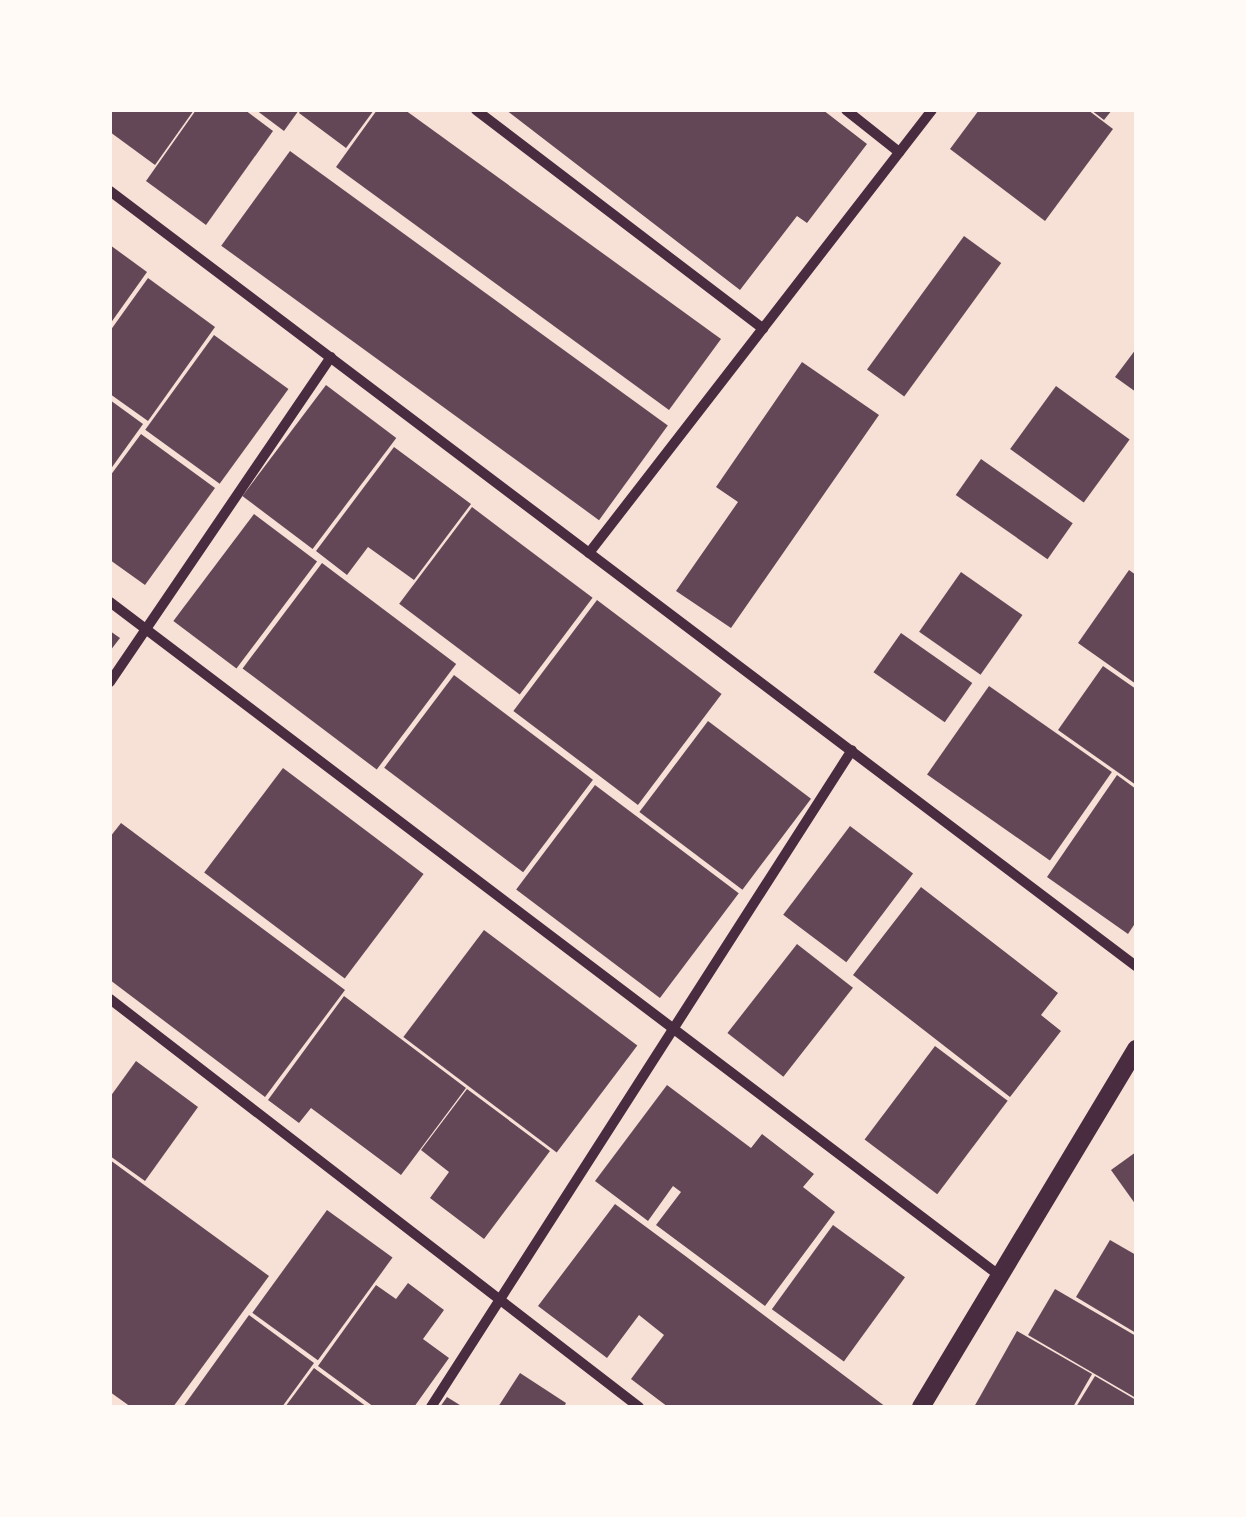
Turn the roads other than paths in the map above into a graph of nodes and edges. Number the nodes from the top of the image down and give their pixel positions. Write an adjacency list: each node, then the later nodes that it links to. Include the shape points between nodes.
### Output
1 (476, 110): 6 (street)
2 (846, 110): 4 (street)
3 (932, 110): 4 (street)
4 (900, 152): 6 (street)
5 (110, 191): 7 (street)
6 (763, 329): 8 (street)
7 (331, 357): 8 (street); 10 (street)
8 (588, 553): 12 (street)
9 (110, 602): 10 (street)
10 (146, 630): 11 (street); 15 (street)
11 (110, 682)
12 (852, 750): 13 (street); 15 (street)
13 (1136, 966)
14 (110, 999): 18 (street)
15 (671, 1030): 17 (street); 18 (street)
16 (1136, 1050): 17 (street)
17 (1000, 1276): 21 (street)
18 (501, 1297): 19 (street); 20 (street)
19 (430, 1407)
20 (638, 1407)
21 (921, 1407)

